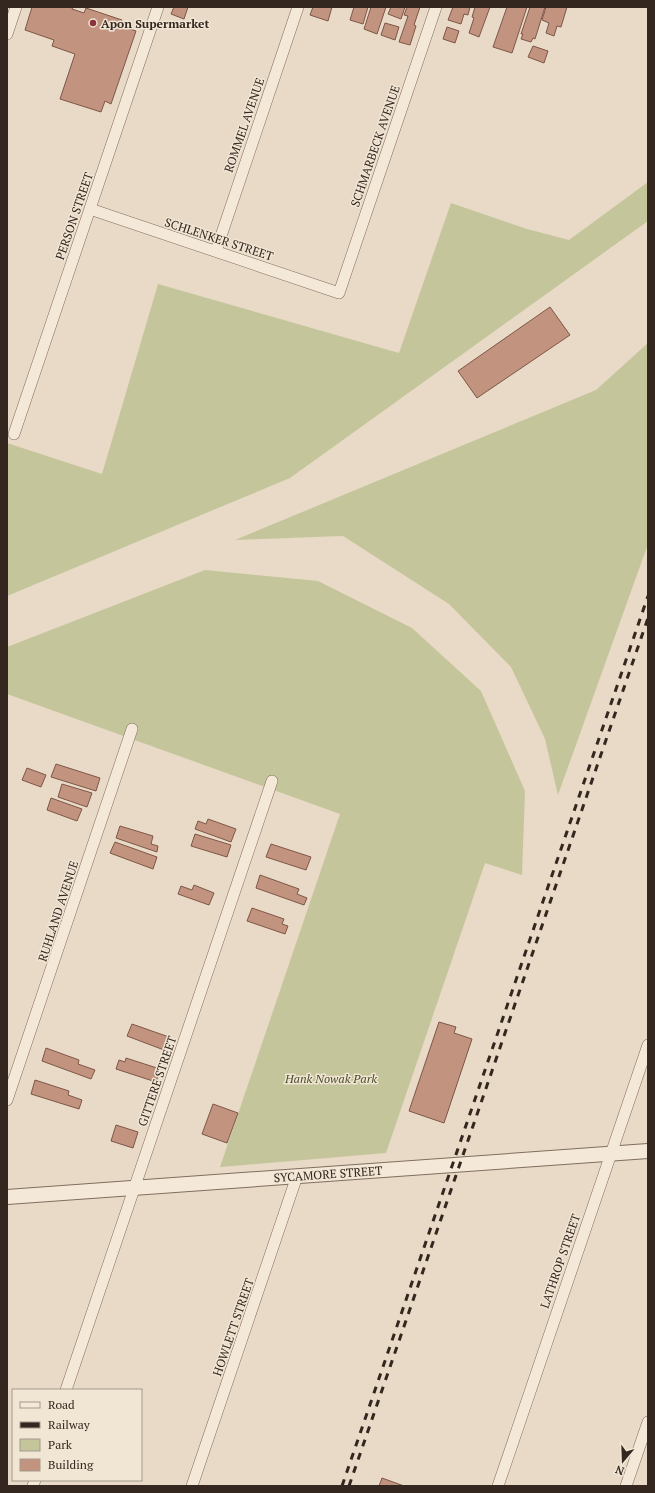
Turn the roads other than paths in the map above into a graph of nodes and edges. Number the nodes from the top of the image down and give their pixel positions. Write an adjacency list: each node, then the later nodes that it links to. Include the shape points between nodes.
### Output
1 (16, 7): 5 (street)
2 (158, 7): 6 (street, PERSON STREET)
3 (298, 7): 7 (street, ROMMEL AVENUE)
4 (436, 7): 8 (street, SCHMARBECK AVENUE)
5 (7, 34)
6 (90, 209): 7 (street, SCHLENKER STREET); 9 (street, PERSON STREET)
7 (216, 251): 8 (street, SCHLENKER STREET)
8 (339, 293)
9 (14, 434)
10 (132, 729): 13 (street, RUHLAND AVENUE)
11 (272, 780): 17 (street, GITTERE STREET)
12 (648, 1045): 15 (street, LATHROP STREET)
13 (7, 1100)
14 (648, 1151): 15 (street, SYCAMORE STREET)
15 (611, 1153): 16 (street, SYCAMORE STREET); 22 (street, LATHROP STREET)
16 (297, 1176): 17 (street, SYCAMORE STREET); 21 (street, HOWLETT STREET)
17 (135, 1188): 18 (street, SYCAMORE STREET); 19 (street, GITTERE STREET)
18 (7, 1197)
19 (66, 1389)
20 (648, 1422): 23 (street)
21 (192, 1486)
22 (498, 1486)
23 (626, 1486)

